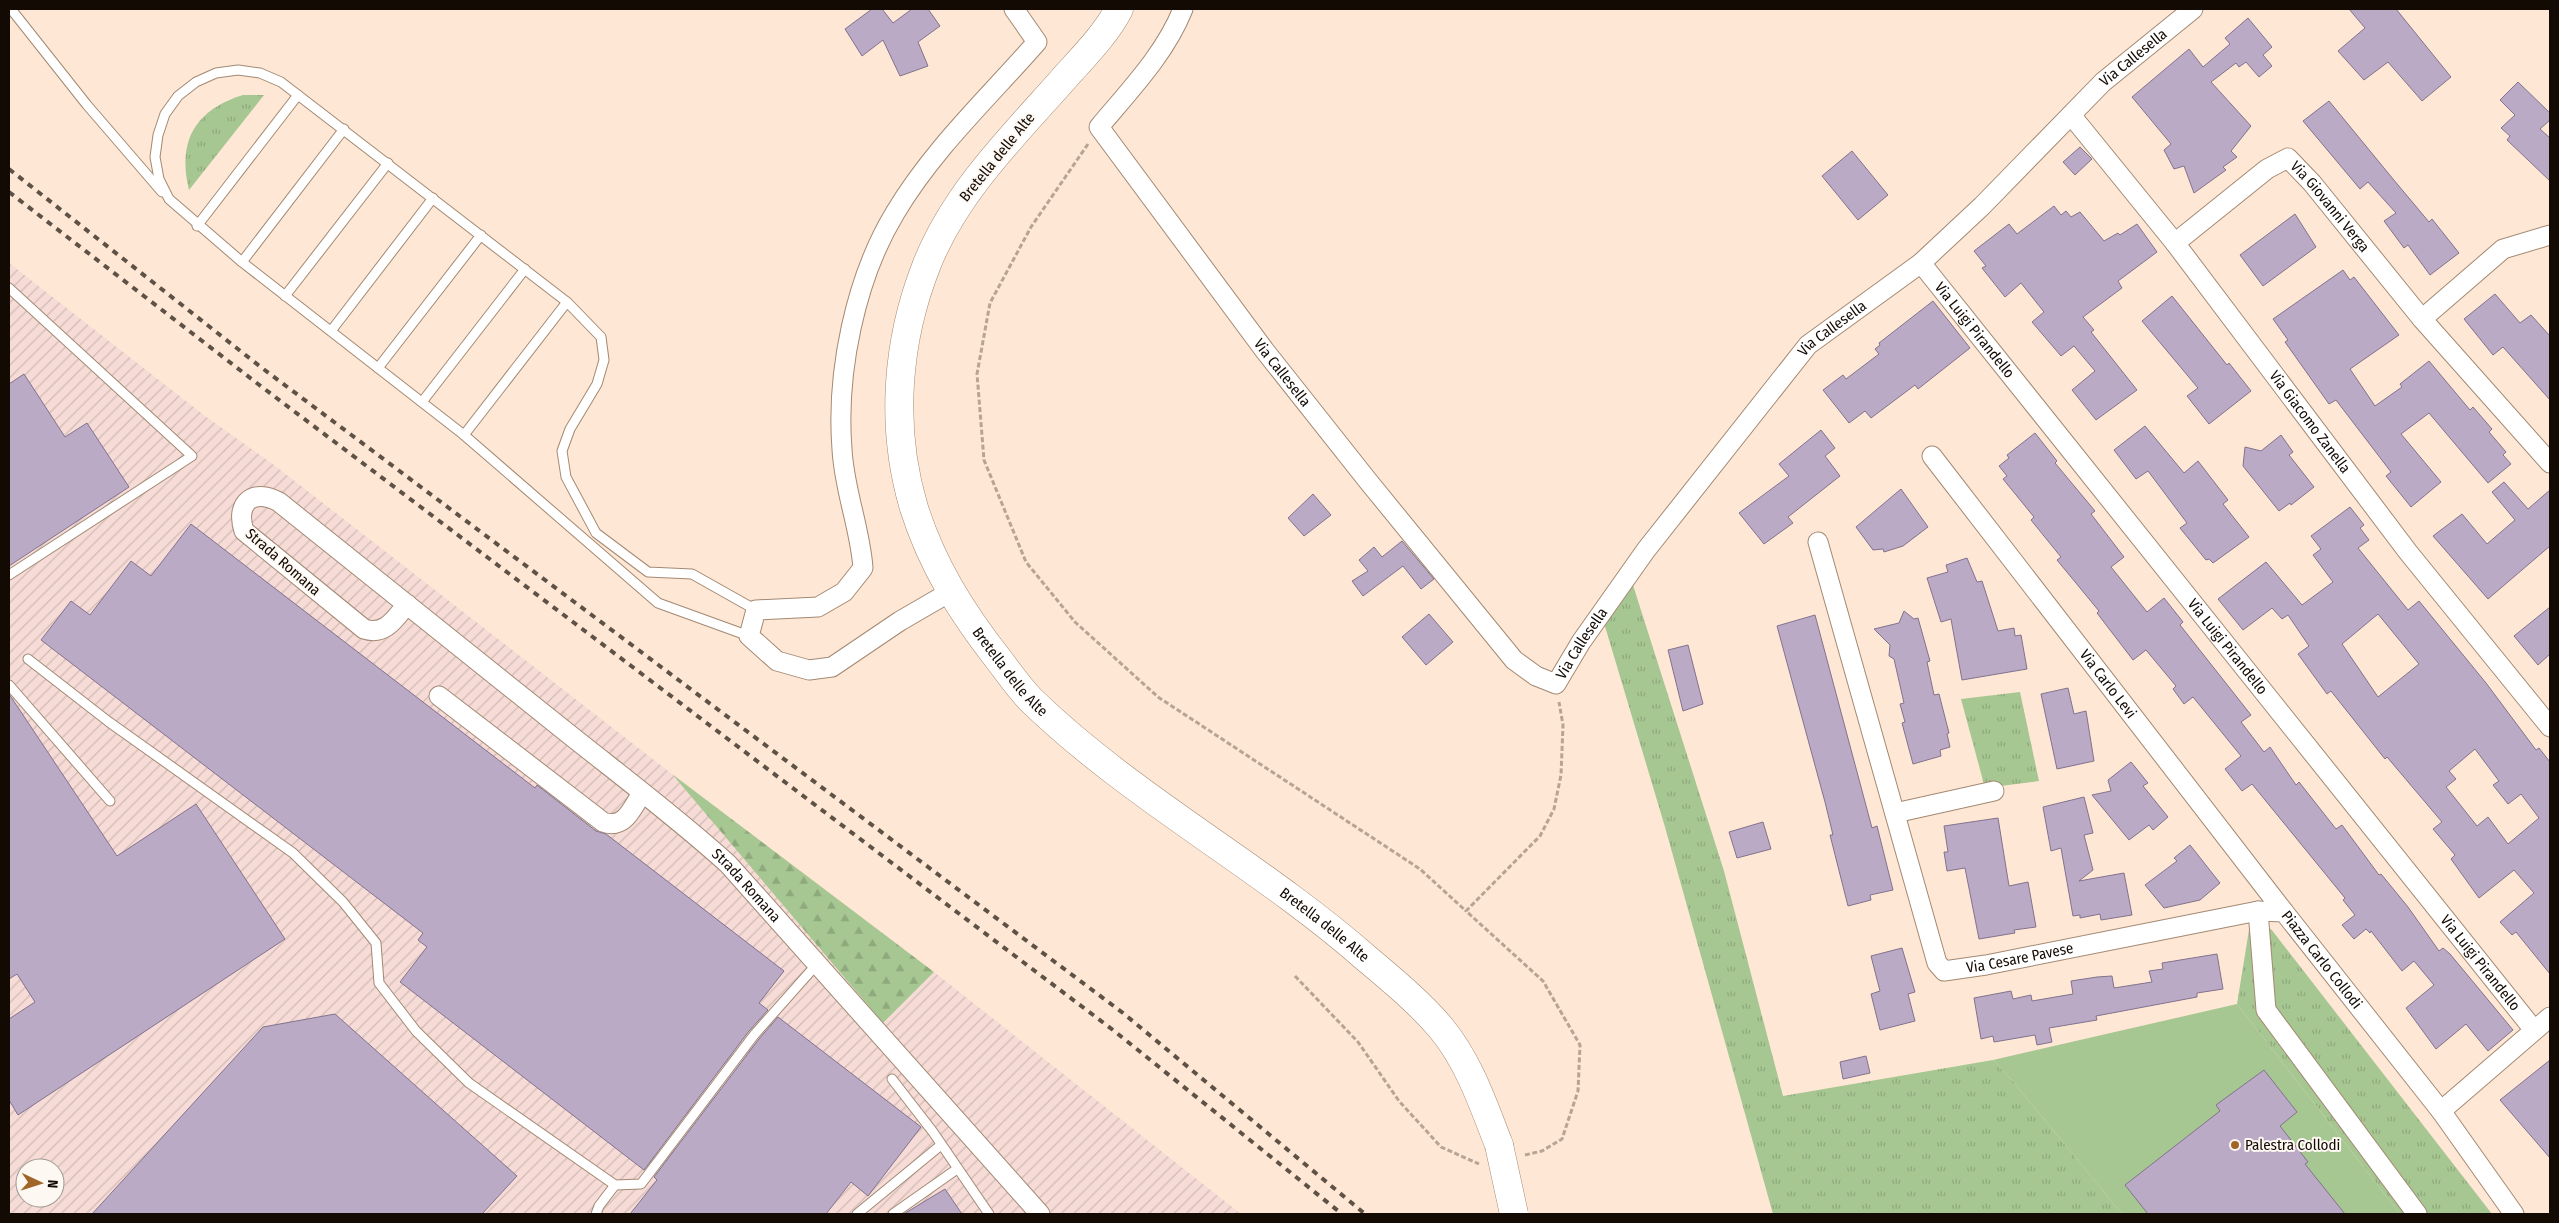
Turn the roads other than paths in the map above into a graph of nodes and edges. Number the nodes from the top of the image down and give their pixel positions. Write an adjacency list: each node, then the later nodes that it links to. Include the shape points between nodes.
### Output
1 (11, 9): 11 (lane, via 86,105)
2 (1014, 9): 33 (street, via 1037,42 971,114 894,213 861,292 850,332 841,419 842,450 861,539 863,568 844,592 818,607)
3 (1119, 9): 31 (main road, Bretella delle Alte, via 1085,55 969,187 928,262 913,304 904,343 898,430 907,482 921,529)
4 (1183, 9): 17 (street, Via Callesella, via 1149,67 1099,127 1265,351 1514,660 1536,676 1556,684 1581,642 1646,550 1808,345)
5 (2193, 9): 7 (street, Via Callesella, via 2103,82)
6 (298, 95): 8 (lane); 11 (lane, via 281,82 260,73 238,70 216,73 178,96 165,114 155,157 159,179); 12 (lane)
7 (2071, 115): 15 (street, Via Giacomo Zanella); 17 (street, Via Callesella, via 1982,206)
8 (344, 129): 9 (lane); 16 (lane)
9 (388, 163): 10 (lane); 20 (lane)
10 (433, 198): 13 (lane); 23 (lane)
11 (168, 199): 12 (lane)
12 (198, 226): 16 (lane)
13 (481, 235): 18 (lane); 24 (lane)
14 (2550, 235): 22 (street, via 2503,249)
15 (2175, 243): 22 (street, Via Giovanni Verga, via 2267,169 2288,158); 38 (street, Via Giacomo Zanella, via 2408,552)
16 (242, 262): 20 (lane)
17 (1920, 263): 47 (street, Via Luigi Pirandello)
18 (525, 269): 21 (lane); 25 (lane)
19 (9, 288): 30 (lane, via 192,456)
20 (285, 296): 23 (lane)
21 (567, 302): 26 (lane); 33 (lane, via 601,337 604,360 597,384 570,429 562,451 566,477 596,533 648,572 692,574)
22 (2422, 319): 28 (street, Via Giovanni Verga)
23 (331, 331): 24 (lane)
24 (378, 368): 25 (lane)
25 (422, 402): 26 (lane)
26 (464, 435): 34 (lane, via 658,603)
27 (1932, 456): 44 (street, Via Carlo Levi)
28 (2550, 463)
29 (1818, 542): 42 (street, Via Cesare Pavese)
30 (9, 575)
31 (950, 592): 34 (street, via 832,667 809,670 777,661); 58 (main road, Bretella delle Alte, bridge, via 1028,697 1087,749 1265,877 1344,939 1439,1026 1460,1054 1508,1151)
32 (407, 604): 32 (street, Strada Romana, via 270,496 259,495 248,500 242,509 240,520 244,531 364,629 372,632 383,630); 40 (street, Strada Romana)
33 (756, 610): 34 (street)
34 (750, 636)
35 (28, 659): 52 (lane, via 109,722 293,853 344,902 376,942 379,983 416,1031 469,1083)
36 (9, 685): 41 (lane)
37 (439, 696): 40 (street, via 603,822 617,824 624,821)
38 (2550, 727)
39 (1994, 791): 42 (street)
40 (642, 793): 45 (street, Strada Romana, via 728,864)
41 (110, 801)
42 (1896, 813): 43 (street, Via Cesare Pavese, via 1937,963 1944,971)
43 (2258, 911): 44 (street, Piazza Carlo Collodi); 59 (street, Piazza Carlo Collodi, via 2266,1010)
44 (2284, 912): 49 (street, Piazza Carlo Collodi)
45 (817, 964): 52 (lane, via 754,1035 641,1184); 57 (street, Strada Romana)
46 (2550, 1017): 47 (street)
47 (2534, 1030): 49 (street)
48 (892, 1079): 50 (lane)
49 (2441, 1112): 60 (street, Piazza Carlo Collodi)
50 (941, 1145): 51 (lane); 54 (lane)
51 (957, 1169): 55 (lane); 56 (lane)
52 (615, 1186): 53 (lane)
53 (596, 1214)
54 (857, 1214)
55 (893, 1214)
56 (989, 1214)
57 (1040, 1214)
58 (1514, 1214)
59 (2417, 1214)
60 (2514, 1214)

